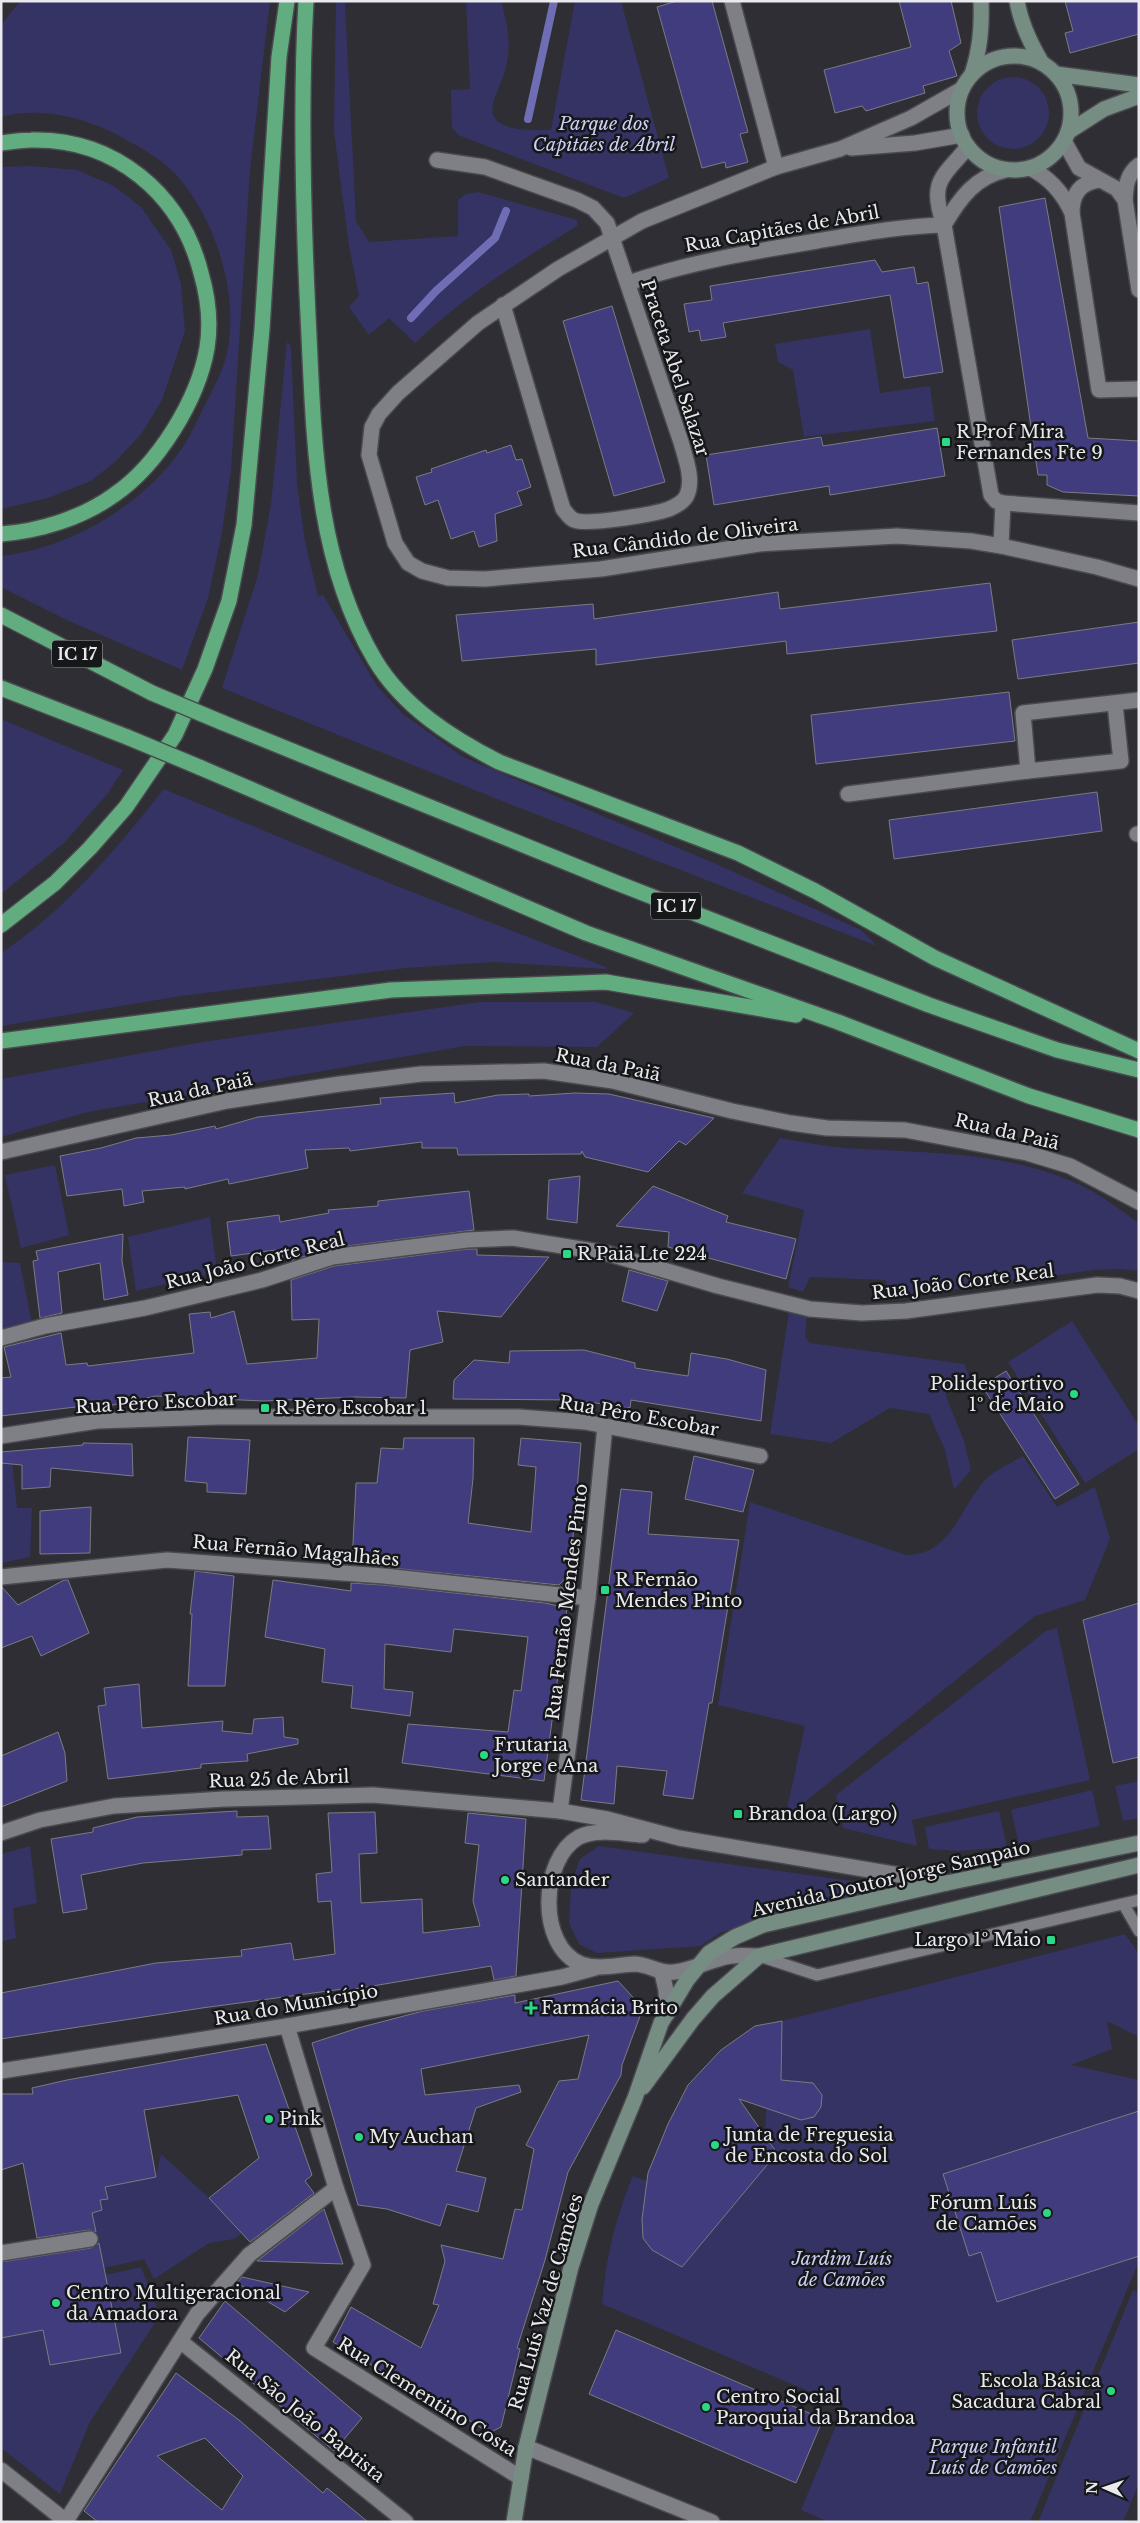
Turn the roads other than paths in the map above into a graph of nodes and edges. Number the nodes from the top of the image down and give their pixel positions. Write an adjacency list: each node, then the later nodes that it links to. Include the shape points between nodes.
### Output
1 (287, 1): 42 (highway, via 279,57 262,329 244,525 229,601 205,670 175,735 126,808 55,883)
2 (306, 1): 45 (highway, via 304,235 320,502 344,596 376,661 392,683 426,717 466,745 499,762 738,852 935,958)
3 (732, 1): 18 (street)
4 (981, 1): 7 (street, via 980,49)
5 (1017, 1): 6 (street, via 1027,35)
6 (1042, 63): 7 (street, via 1024,57 1005,57 987,63); 8 (street)
7 (972, 74): 10 (street)
8 (1056, 74): 9 (street); 12 (street, via 1070,101 1071,117)
9 (1139, 85)
10 (962, 90): 13 (street, via 957,120); 15 (street, via 910,118)
11 (1139, 96): 12 (street, via 1104,109)
12 (1066, 137): 19 (street, via 1055,153); 21 (street, via 1079,168)
13 (965, 141): 15 (street); 20 (street, via 979,158); 24 (street, via 936,192)
14 (1, 143): 33 (highway, via 31,140 89,148 122,163 145,180 168,202 194,247 204,282 209,318 207,348 189,403 141,471 115,495 83,513 39,529)
15 (840, 148): 18 (street)
16 (437, 160): 25 (street, Praceta Abel Salazar, via 485,167 577,200 601,215)
17 (1139, 164): 22 (street, via 1131,170 1126,184)
18 (776, 167): 25 (street, via 693,198)
19 (1030, 168): 20 (street); 23 (street, via 1057,188)
20 (1006, 170): 24 (street, via 995,172 970,188)
21 (1099, 180): 22 (street, via 1117,189); 23 (street, via 1080,187)
22 (1126, 200): 26 (street)
23 (1072, 213): 30 (street, via 1099,390)
24 (944, 225): 27 (street, Rua Capitães de Abril, via 908,226 720,257); 31 (street, via 989,488 996,501)
25 (613, 236): 27 (street, Praceta Abel Salazar); 29 (street)
26 (1136, 249): 28 (street)
27 (628, 283): 29 (street, Praceta Abel Salazar, via 689,470 687,494 681,503 668,509 599,521 574,520 563,508)
28 (1139, 290)
29 (503, 305): 34 (street, Rua Cândido de Oliveira, via 398,393 372,427 369,455 400,554 408,564 422,571 448,578 485,578 601,569 769,543 897,536)
30 (1139, 389)
31 (1003, 503): 32 (street); 34 (street)
32 (1139, 513)
33 (1, 534)
34 (1001, 546): 35 (street, Rua Cândido de Oliveira)
35 (1139, 579)
36 (1, 615): 46 (highway, IC 17, bridge, via 152,693 622,885 929,1005 1057,1050)
37 (1, 688): 43 (highway, bridge, via 199,767 586,933)
38 (1139, 700): 39 (street)
39 (1115, 704): 40 (street, via 1023,713); 40 (street, via 1121,762)
40 (1028, 771): 41 (street)
41 (848, 794)
42 (1, 925)
43 (838, 1022): 44 (highway, via 606,982 391,990); 47 (highway, via 1029,1096)
44 (1, 1041)
45 (1139, 1051)
46 (1139, 1070)
47 (1139, 1130)
48 (1, 1152): 49 (street, Rua da Paiã, via 227,1101 331,1085 421,1074 544,1071 613,1081 791,1123 827,1128 905,1130 1026,1154 1070,1166)
49 (1139, 1202)
50 (1139, 1291): 51 (street, Rua João Corte Real, via 1097,1285 906,1311 862,1313 810,1309 606,1253 513,1238 448,1242 332,1257 262,1280)
51 (1, 1338)
52 (605, 1426): 53 (street, Rua Pêro Escobar, via 519,1417 218,1417 97,1421); 54 (street, Rua Pêro Escobar); 56 (street, Rua Fernão Mendes Pinto)
53 (1, 1436)
54 (760, 1456)
55 (1, 1577): 56 (street, Rua Fernão Magalhães, via 166,1560 384,1576)
56 (588, 1598): 57 (street, Rua Fernão Mendes Pinto)
57 (560, 1811): 58 (street, Rua 25 de Abril, via 373,1795 224,1799 114,1806 40,1820); 59 (street, Rua 25 de Abril, via 608,1819)
58 (1, 1833)
59 (679, 1838): 62 (street); 68 (street, via 590,1833 578,1838 559,1858 552,1885 550,1925 563,1952)
60 (1139, 1843): 62 (street, Avenida Doutor Jorge Sampaio)
61 (1139, 1865): 66 (street)
62 (946, 1883): 67 (street, Avenida Doutor Jorge Sampaio, via 763,1925 735,1936 709,1953)
63 (1139, 1900): 64 (lane)
64 (1124, 1905): 65 (lane); 66 (lane, via 817,1975)
65 (1139, 1931)
66 (760, 1956): 67 (street, via 735,1955); 73 (street, via 713,1996)
67 (696, 1967): 69 (street); 70 (street, Avenida Doutor Jorge Sampaio)
68 (595, 1968): 69 (street, Rua do Município, via 637,1964 650,1966); 71 (street, Rua do Município, via 562,1977)
69 (662, 1973): 70 (street)
70 (667, 2014): 73 (street, Avenida Doutor Jorge Sampaio, via 655,2038)
71 (288, 2026): 72 (street, Rua do Município); 74 (street)
72 (1, 2071)
73 (635, 2098): 78 (street, Rua Luís Vaz de Camões, via 592,2204 575,2257)
74 (336, 2188): 77 (street, via 249,2254 214,2293); 80 (street, Rua Clementino Costa, via 364,2264 314,2348)
75 (90, 2239): 76 (street)
76 (1, 2253)
77 (180, 2342): 81 (street); 82 (street, Rua São João Baptista)
78 (526, 2447): 80 (street, Rua Luís Vaz de Camões); 84 (street)
79 (1, 2470): 81 (street)
80 (521, 2478): 83 (street, Rua Luís Vaz de Camões)
81 (66, 2521)
82 (406, 2522)
83 (514, 2522)
84 (712, 2522)

